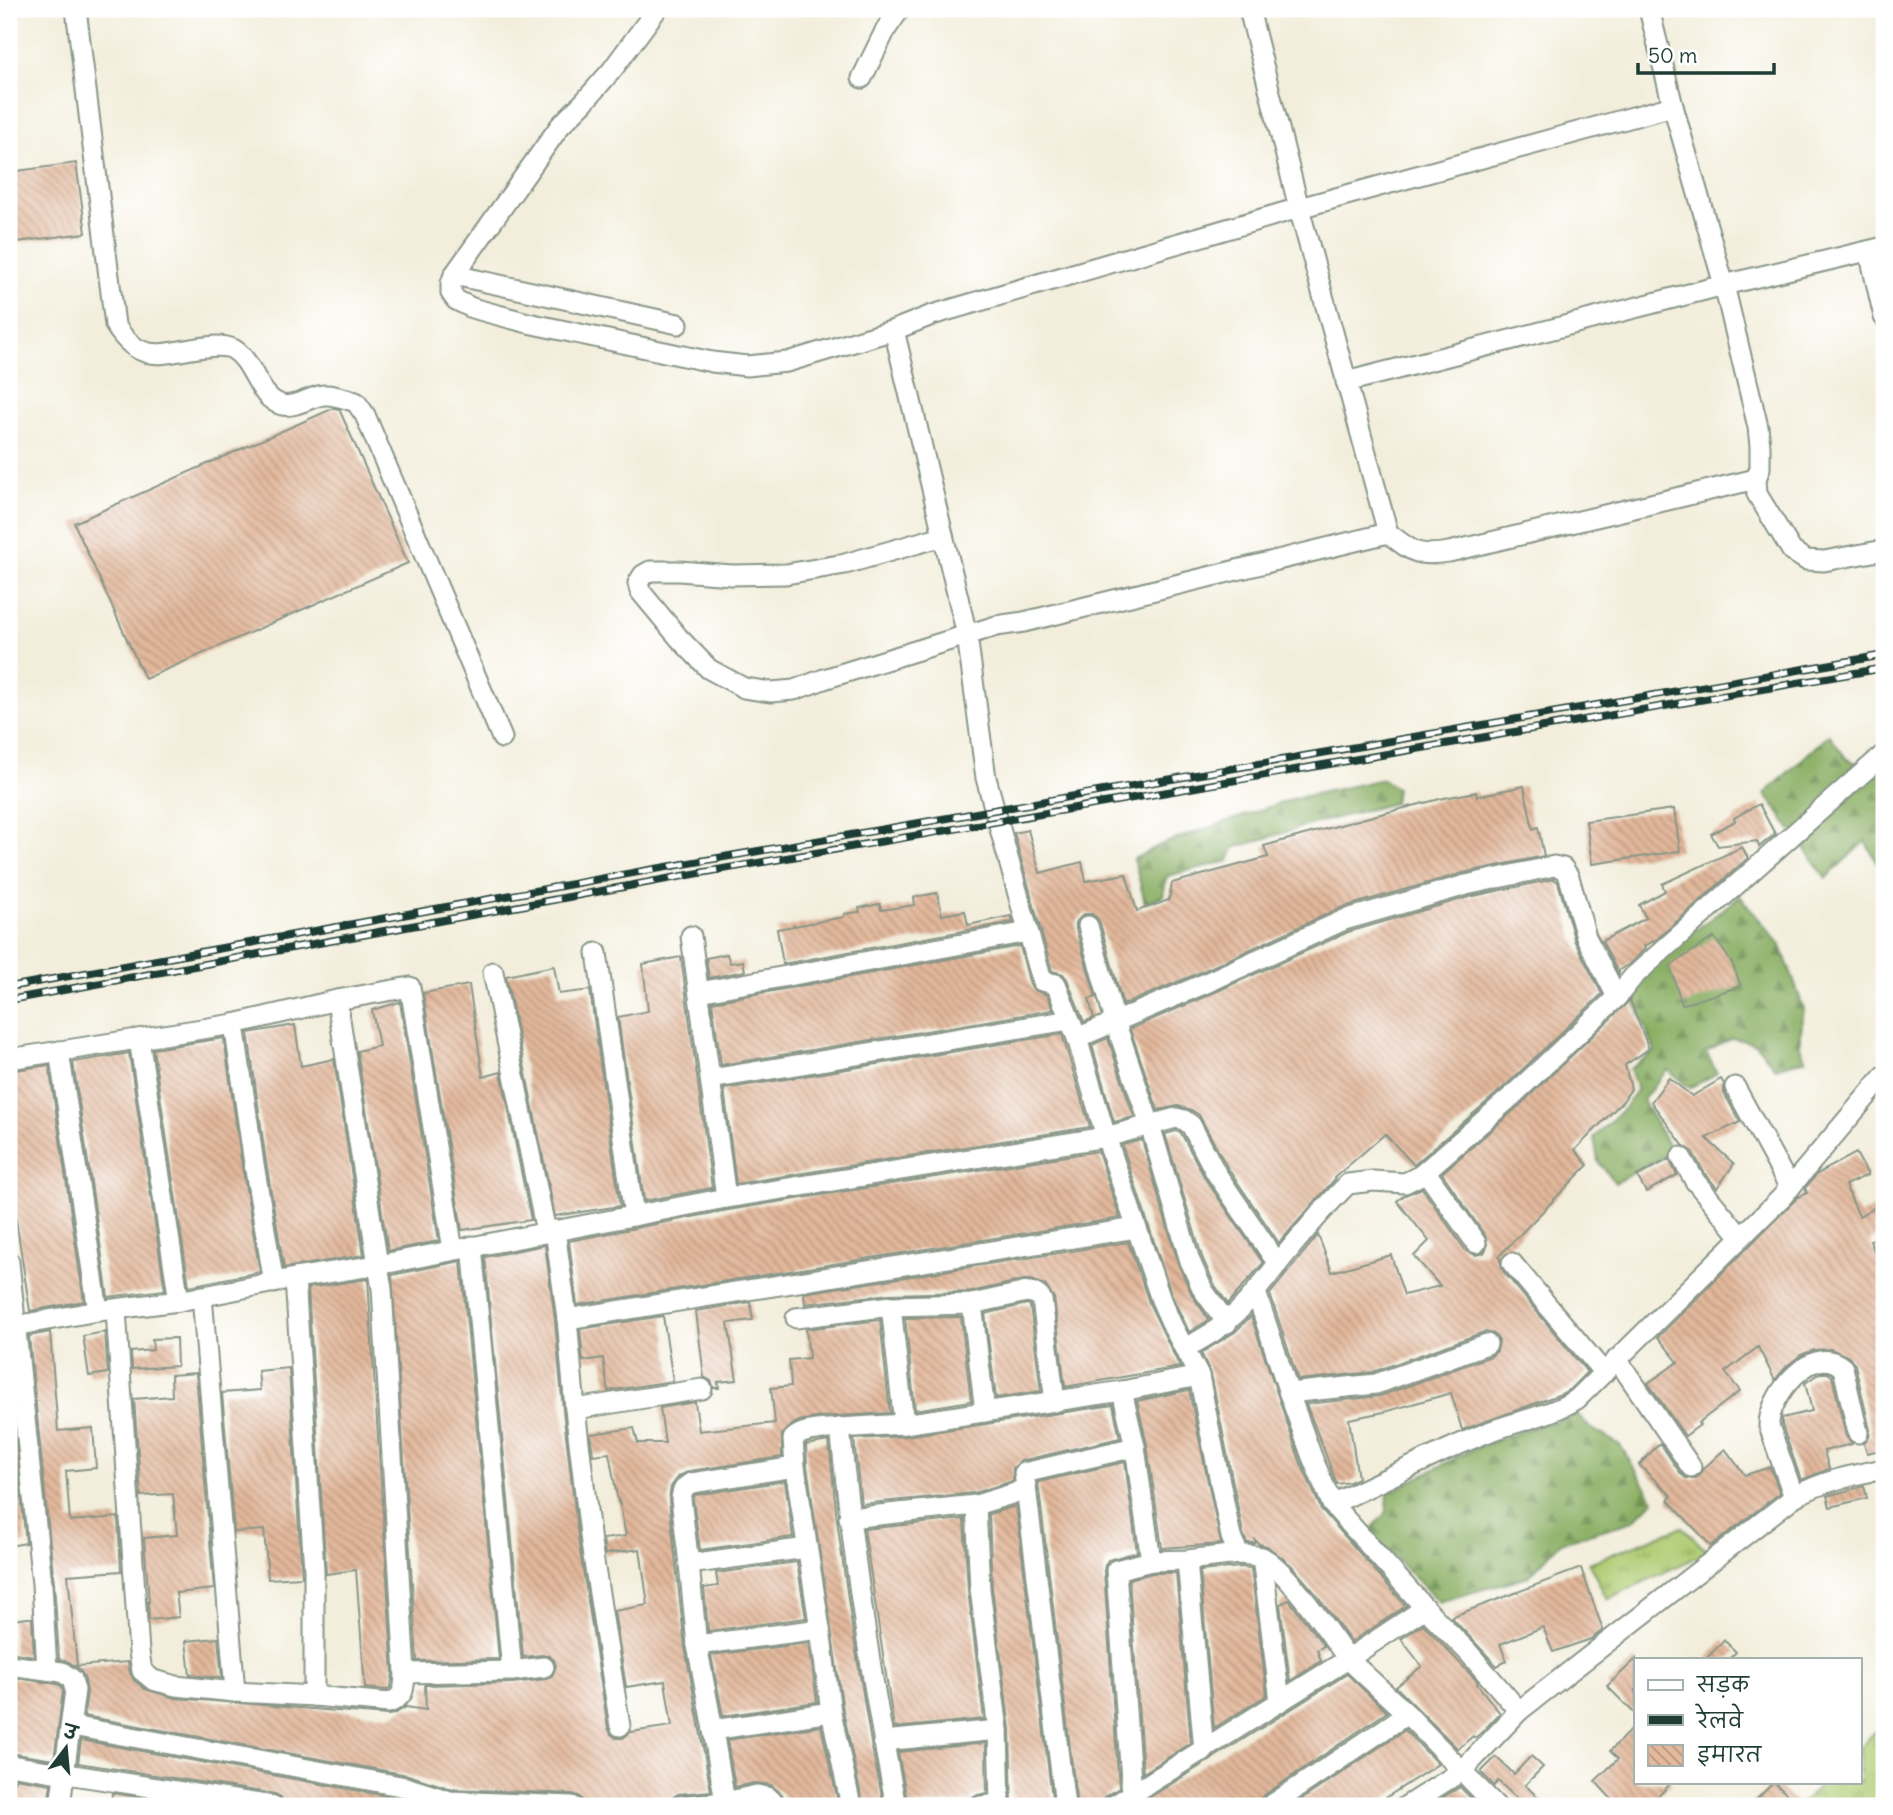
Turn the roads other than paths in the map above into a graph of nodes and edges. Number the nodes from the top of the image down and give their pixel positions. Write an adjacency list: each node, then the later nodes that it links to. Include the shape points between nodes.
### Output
1 (76, 9): 21 (street, via 115,325 135,348 150,354 219,345 233,349 271,399 285,406 324,395 356,402)
2 (657, 9): 10 (street, via 612,70 559,126)
3 (900, 9): 6 (street)
4 (1249, 9): 8 (street)
5 (1649, 9): 7 (street)
6 (862, 78)
7 (1673, 106): 8 (street); 11 (street)
8 (1298, 208): 14 (street); 15 (street)
9 (1877, 249): 11 (street); 12 (street)
10 (454, 275): 13 (street); 14 (street, via 451,293 472,308 712,362 747,366 787,362)
11 (1724, 285): 15 (street); 16 (street, via 1758,427 1760,468)
12 (1884, 317)
13 (678, 324)
14 (894, 330): 18 (street)
15 (1346, 382): 17 (street)
16 (1756, 479): 17 (street, via 1449,552 1427,555 1412,551); 19 (street, via 1757,494 1792,551 1806,560)
17 (1388, 533): 20 (street)
18 (943, 536): 20 (street); 20 (street, via 845,565 786,574 650,571 638,583 640,591 709,669 744,688 794,690)
19 (1884, 550)
20 (967, 635): 24 (street, via 986,778)
21 (502, 738)
22 (1884, 754): 29 (street, via 1633,977)
23 (1088, 926): 31 (street)
24 (1028, 932): 28 (street); 33 (street, via 1042,981 1056,984)
25 (691, 936): 28 (street)
26 (597, 953): 46 (street)
27 (493, 972): 48 (street)
28 (699, 992): 38 (street)
29 (1617, 997): 31 (street, via 1586,936 1569,877 1563,868 1554,866 1466,885 1344,920); 43 (street)
30 (337, 1000): 32 (street); 51 (street, via 411,987); 55 (street)
31 (1115, 1021): 33 (street); 40 (street)
32 (234, 1024): 34 (street); 57 (street)
33 (1073, 1029): 38 (street); 41 (street)
34 (139, 1039): 35 (street); 60 (street)
35 (59, 1051): 36 (street); 63 (street)
36 (9, 1059)
37 (1884, 1076): 44 (street)
38 (711, 1079): 45 (street)
39 (1735, 1087): 44 (street)
40 (1150, 1125): 41 (street); 54 (street, via 1177,1118 1191,1125 1216,1173); 66 (street, via 1190,1261 1203,1290)
41 (1106, 1137): 45 (street); 47 (street)
42 (1681, 1157): 49 (street)
43 (1426, 1172): 50 (street); 54 (street, via 1405,1183 1348,1184)
44 (1790, 1188): 49 (street)
45 (726, 1199): 46 (street)
46 (635, 1216): 48 (street)
47 (1136, 1228): 65 (street); 69 (street, via 1161,1300)
48 (551, 1231): 51 (street); 65 (street)
49 (1741, 1237): 70 (street)
50 (1476, 1243)
51 (463, 1248): 55 (street); 103 (street)
52 (9, 1262): 67 (street)
53 (1512, 1263): 70 (street)
54 (1278, 1264): 58 (street)
55 (378, 1265): 56 (street); 104 (street)
56 (295, 1278): 57 (street); 106 (street, via 314,1570)
57 (274, 1283): 59 (street)
58 (1256, 1292): 66 (street); 74 (street)
59 (202, 1296): 60 (street); 105 (street)
60 (179, 1301): 63 (street)
61 (972, 1304): 62 (street); 75 (street, via 1027,1292 1039,1295); 77 (street)
62 (891, 1306): 64 (street); 78 (street)
63 (107, 1310): 67 (street); 105 (street, via 142,1671 176,1686)
64 (796, 1318)
65 (567, 1319): 76 (street)
66 (1227, 1323): 69 (street)
67 (12, 1327): 102 (street, via 42,1584)
68 (1487, 1344): 74 (street, via 1376,1384)
69 (1184, 1348): 71 (street)
70 (1611, 1366): 83 (street); 87 (street, via 1563,1408 1462,1442)
71 (1199, 1376): 73 (street); 91 (street, via 1231,1537)
72 (702, 1389): 76 (street)
73 (1122, 1391): 75 (street); 81 (street)
74 (1289, 1393): 87 (street)
75 (1055, 1402): 77 (street)
76 (575, 1409): 112 (street)
77 (985, 1412): 78 (street)
78 (904, 1424): 79 (street)
79 (840, 1429): 82 (street, via 797,1435 793,1439); 89 (street)
80 (1858, 1433): 86 (street, via 1843,1368 1829,1360 1815,1362 1794,1376 1769,1415 1769,1426)
81 (1135, 1447): 85 (street, via 1024,1473); 94 (street)
82 (795, 1467): 90 (street); 95 (street, via 686,1485 681,1499)
83 (1691, 1467)
84 (1884, 1469): 86 (street, via 1845,1476)
85 (1026, 1487): 88 (street); 130 (street)
86 (1794, 1497): 108 (street)
87 (1332, 1504): 96 (street)
88 (976, 1505): 89 (street); 114 (street, via 980,1589)
89 (849, 1518): 115 (street)
90 (807, 1548): 95 (street); 97 (street)
91 (1239, 1554): 92 (street); 93 (street)
92 (1262, 1557): 99 (street, via 1295,1587); 107 (street)
93 (1187, 1560): 94 (street); 116 (street)
94 (1151, 1561): 120 (street, via 1116,1570)
95 (689, 1564): 98 (street)
96 (1425, 1608): 99 (street); 108 (street)
97 (820, 1629): 98 (street); 109 (street)
98 (697, 1645): 113 (street)
99 (1348, 1658): 107 (street); 110 (street)
100 (9, 1665): 102 (street)
101 (544, 1667): 103 (street)
102 (47, 1670): 111 (street, via 72,1679)
103 (512, 1671): 104 (street)
104 (405, 1673): 106 (street, via 404,1692 389,1703)
105 (235, 1692): 106 (street)
106 (314, 1696)
107 (1280, 1701): 116 (street)
108 (1519, 1710): 118 (street)
109 (831, 1712): 113 (street); 127 (street)
110 (1407, 1714): 118 (street); 132 (street)
111 (72, 1726): 119 (street); 124 (street, via 406,1787 450,1801)
112 (620, 1726)
113 (713, 1730): 121 (street)
114 (998, 1730): 115 (street); 129 (street)
115 (883, 1741): 128 (street)
116 (1204, 1751): 120 (street)
117 (9, 1765): 119 (street)
118 (1462, 1771): 133 (street); 134 (street)
119 (64, 1773): 122 (street); 123 (street)
120 (1132, 1794): 131 (street)
121 (725, 1802): 125 (street); 126 (street, via 757,1796 768,1797)
122 (60, 1806)
123 (273, 1806)
124 (572, 1806)
125 (680, 1806)
126 (774, 1806)
127 (851, 1806)
128 (896, 1806)
129 (994, 1806)
130 (1065, 1806)
131 (1113, 1806)
132 (1270, 1806)
133 (1406, 1806)
134 (1496, 1806)

